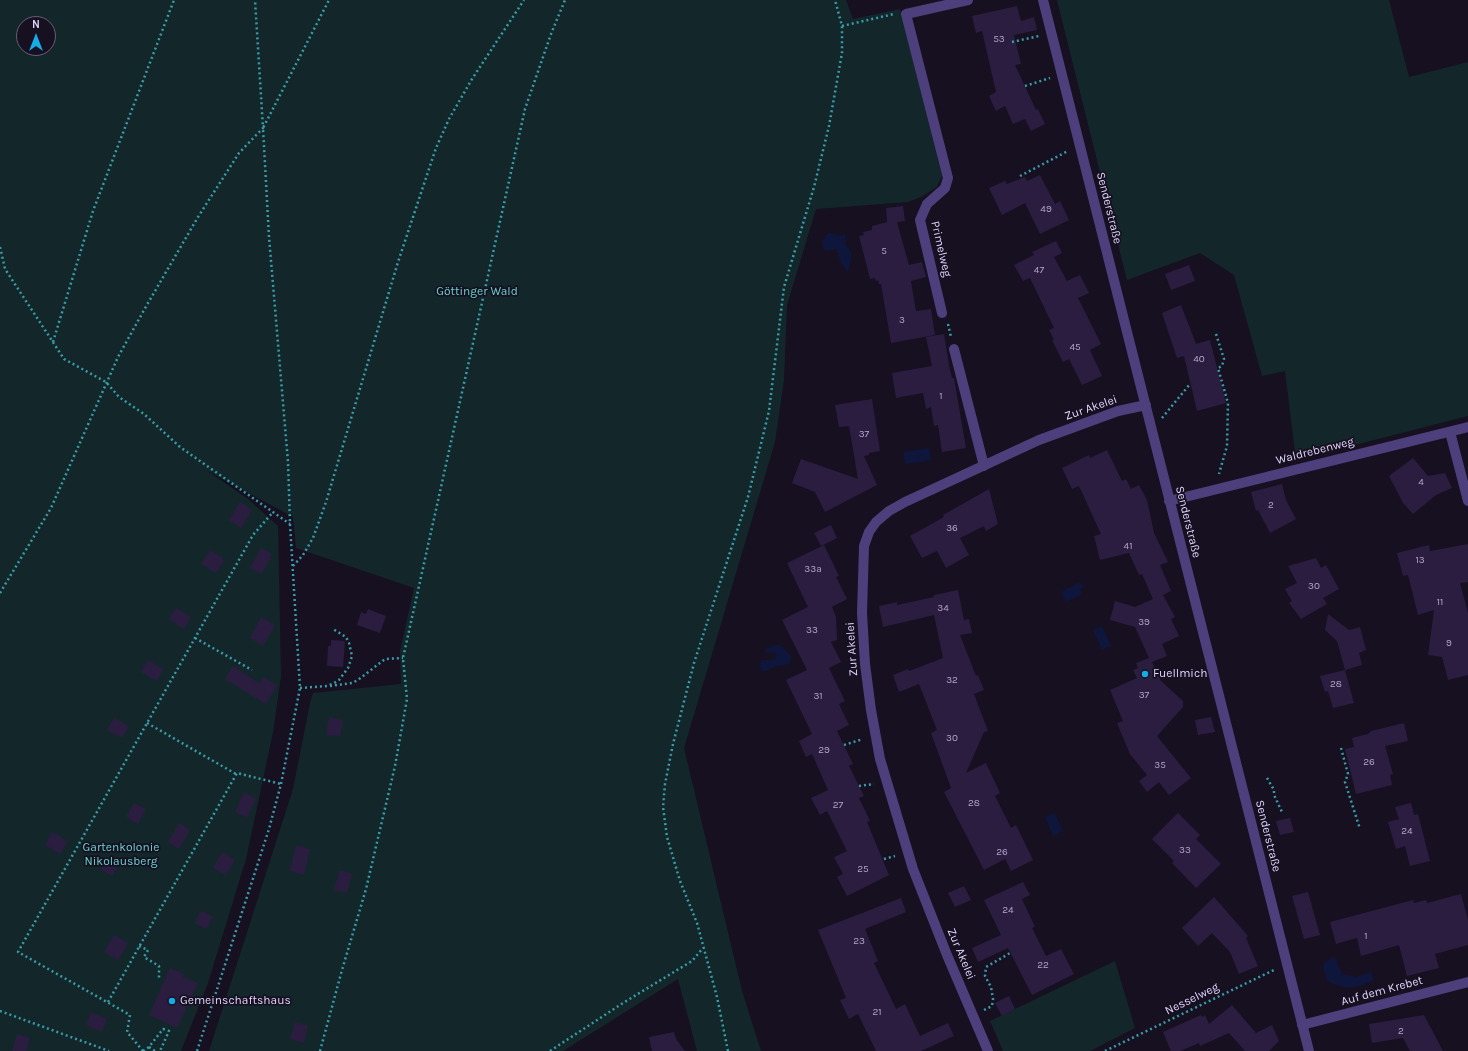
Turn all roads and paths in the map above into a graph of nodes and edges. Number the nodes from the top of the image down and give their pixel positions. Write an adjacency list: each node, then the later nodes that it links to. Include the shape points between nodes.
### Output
1 (174, 0): 21 (path, via 93,211)
2 (255, 0): 15 (path)
3 (329, 0): 15 (path)
4 (524, 0): 35 (path, via 472,79 436,148 393,276 314,538)
5 (565, 0): 39 (path, via 525,109)
6 (835, 0): 10 (path)
7 (968, 0): 9 (street)
8 (1042, 0): 11 (street, Senderstraße)
9 (906, 14): 10 (path, via 892,14); 19 (street, Primelweg, via 948,178 945,188 927,204 920,220)
10 (842, 26): 53 (path, via 842,52 829,126 814,188 784,287 769,412 759,456 694,663 665,784 663,807 667,837)
11 (1051, 33): 12 (path); 13 (street, Senderstraße)
12 (1012, 42)
13 (1061, 74): 14 (path); 16 (street, Senderstraße)
14 (1025, 86)
15 (263, 128): 23 (path, via 239,153 198,217 136,324); 34 (path, via 269,237 288,462)
16 (1080, 145): 17 (path); 25 (street, Senderstraße)
17 (1020, 176)
18 (0, 247): 21 (path, via 5,269)
19 (942, 313): 22 (path, via 947,320)
20 (1216, 334): 30 (path, via 1224,359 1222,366 1218,368 1228,404 1228,436 1226,454)
21 (53, 343): 23 (path, via 64,359)
22 (954, 349): 29 (street)
23 (106, 382): 33 (path, via 119,397 144,414 180,447); 36 (path, via 51,508)
24 (1190, 384): 27 (path)
25 (1146, 406): 27 (street, Senderstraße); 29 (street, Zur Akelei, via 1073,427)
26 (1468, 427): 28 (street, Waldrebenweg)
27 (1152, 431): 31 (street, Senderstraße)
28 (1450, 432): 30 (street, Waldrebenweg); 32 (street)
29 (984, 466): 44 (street, Zur Akelei, via 889,511 869,532 864,546 862,613 865,664)
30 (1215, 490): 31 (street, Waldrebenweg)
31 (1169, 501): 55 (street, Senderstraße)
32 (1468, 501)
33 (273, 512): 34 (path); 38 (path, via 253,535)
34 (290, 524): 35 (path)
35 (292, 566): 42 (path)
36 (0, 593)
37 (333, 629): 41 (path, via 346,637 352,656 344,675)
38 (195, 638): 40 (path); 43 (path)
39 (403, 658): 41 (path, via 385,659 352,683); 68 (path, via 407,699 395,766 366,889)
40 (252, 670)
41 (327, 686): 42 (path)
42 (300, 688): 49 (path)
43 (147, 723): 47 (path); 58 (path, via 18,952)
44 (876, 737): 45 (path); 60 (street, Zur Akelei, via 891,799 913,869)
45 (844, 745)
46 (1341, 748): 51 (path, via 1348,774 1345,782)
47 (236, 774): 49 (path); 52 (path)
48 (1267, 778): 50 (path)
49 (281, 784): 67 (path, via 269,830)
50 (1282, 812)
51 (1360, 829)
52 (139, 946): 56 (path, via 148,950 144,957 159,966); 58 (path)
53 (703, 947): 69 (path, via 692,961); 70 (path)
54 (1010, 953): 60 (path, via 986,967 985,976 992,991 992,1006)
55 (1287, 964): 61 (street, Senderstraße); 72 (path, Nesselweg)
56 (159, 978)
57 (1468, 982): 61 (street, Auf dem Krebet)
58 (108, 1002): 64 (path, via 130,1015 127,1032)
59 (0, 1011): 63 (path)
60 (973, 1015): 71 (street, Zur Akelei)
61 (1302, 1025): 73 (street, Senderstraße)
62 (149, 1047): 64 (path); 65 (path); 66 (path, via 163,1029 169,1031)
63 (109, 1051)
64 (143, 1051)
65 (155, 1051)
66 (160, 1051)
67 (197, 1051)
68 (320, 1051)
69 (550, 1051)
70 (728, 1051)
71 (988, 1051)
72 (1105, 1051)
73 (1309, 1051)

